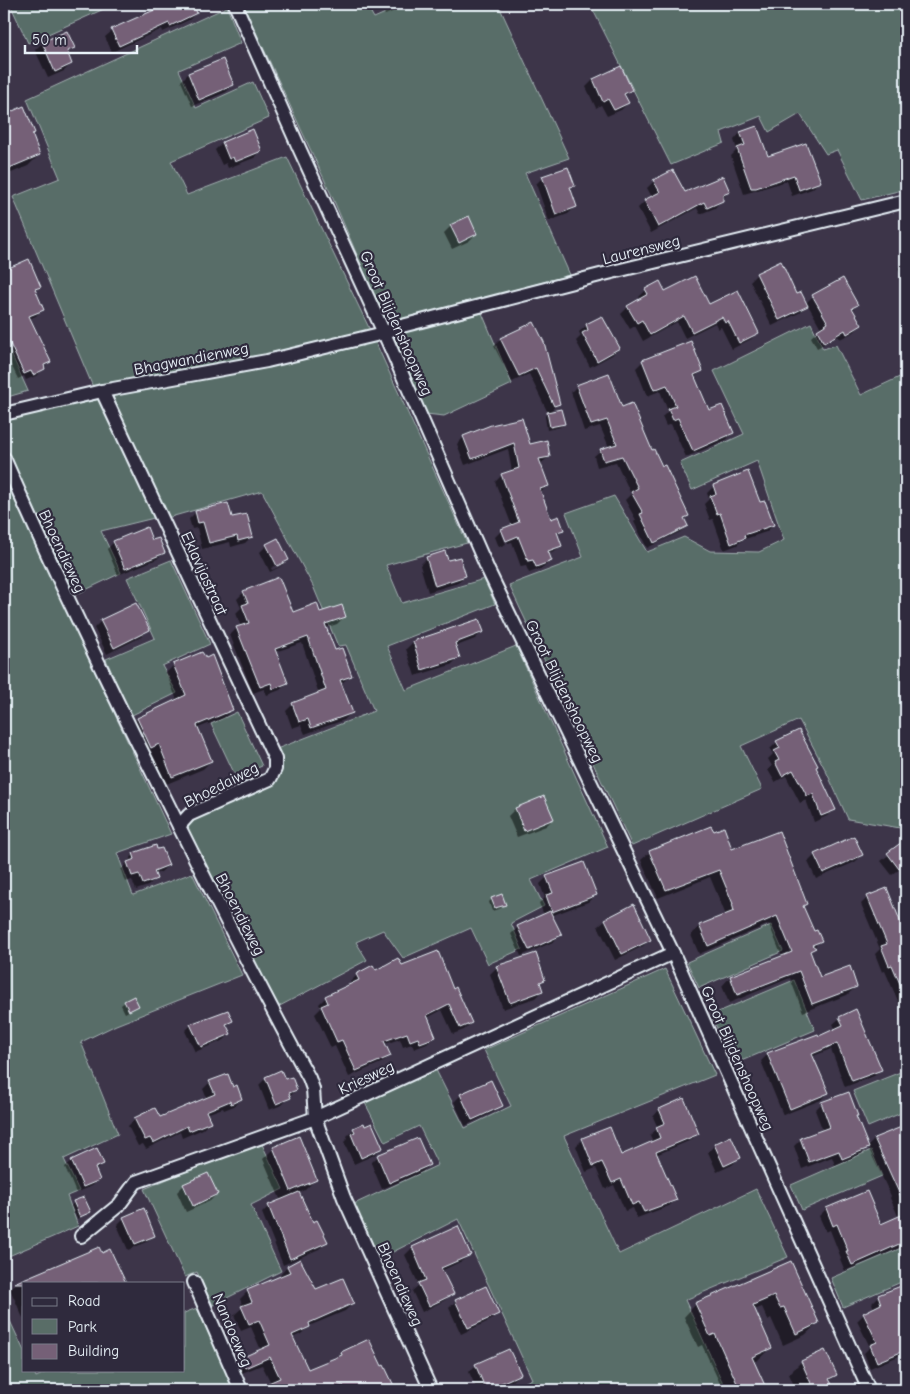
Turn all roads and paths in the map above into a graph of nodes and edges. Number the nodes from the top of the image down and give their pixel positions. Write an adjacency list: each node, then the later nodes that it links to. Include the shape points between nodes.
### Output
1 (235, 4): 3 (street, Groot Blijdenshoopweg)
2 (906, 201): 3 (street, Laurensweg, via 600,275)
3 (384, 333): 4 (street, Bhagwandienweg, via 267,361); 9 (street, Groot Blijdenshoopweg, via 488,570)
4 (102, 391): 5 (street, Bhagwandienweg); 7 (street, Eklavijastraat, via 275,759)
5 (4, 414)
6 (4, 458): 8 (street, Bhoendieweg, via 46,554)
7 (275, 769): 8 (street, Bhoedaiweg, via 270,779 189,815)
8 (179, 826): 10 (street, Bhoendieweg, via 309,1078)
9 (673, 953): 10 (street, Kriesweg); 15 (street, Groot Blijdenshoopweg)
10 (316, 1118): 11 (street, Kriesweg, via 136,1182 119,1205); 14 (street, Bhoendieweg, via 344,1198)
11 (82, 1236)
12 (194, 1282): 13 (street, Nandoeweg)
13 (241, 1390)
14 (431, 1390)
15 (869, 1390)

